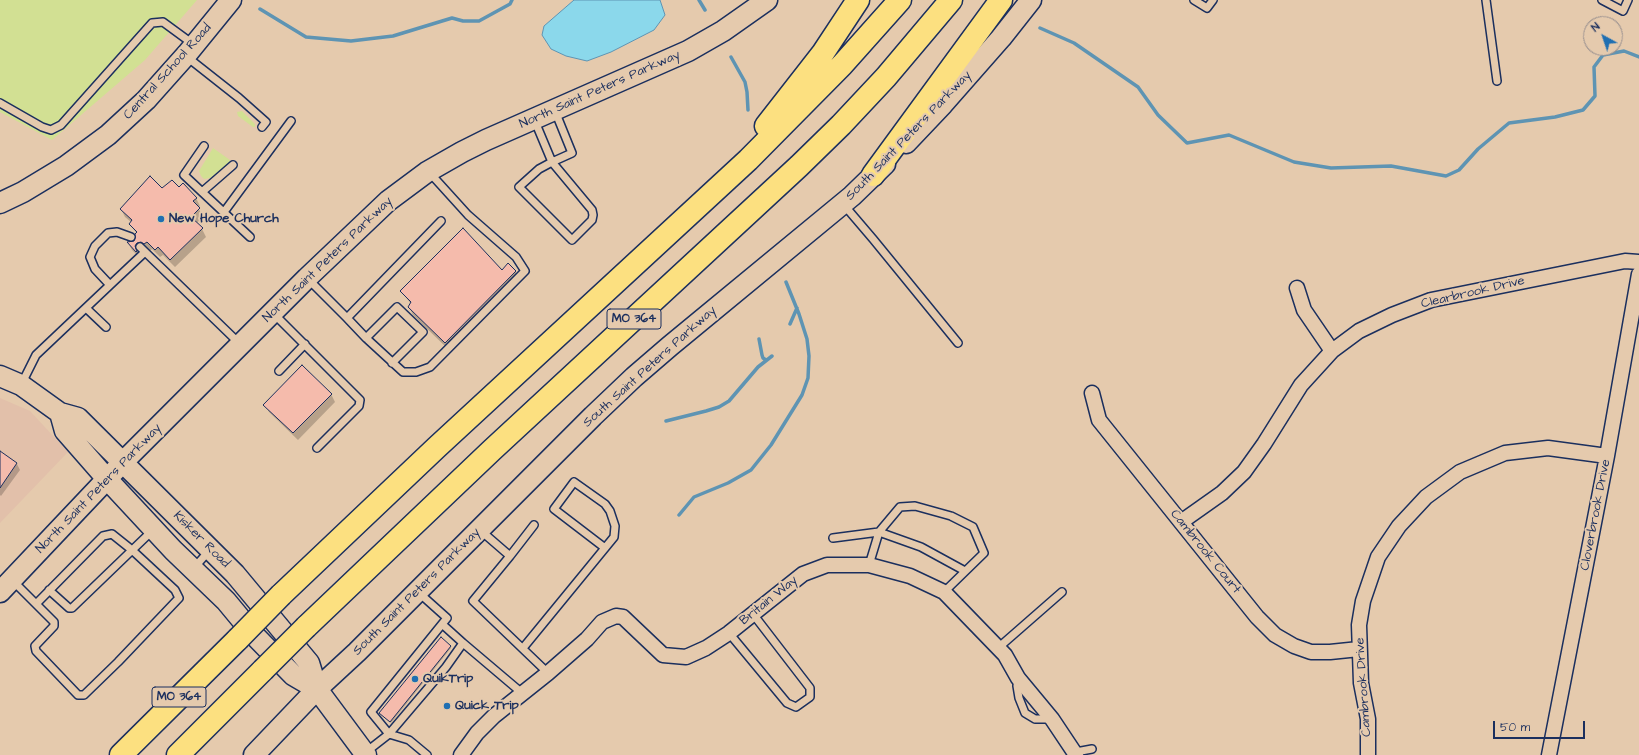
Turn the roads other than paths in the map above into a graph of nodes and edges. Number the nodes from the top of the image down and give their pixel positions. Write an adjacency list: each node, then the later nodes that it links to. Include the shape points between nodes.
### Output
1 (232, 0): 13 (main road, Central School Road)
2 (767, 0): 16 (main road, North Saint Peters Parkway, via 723,31 688,51)
3 (858, 0): 26 (highway, via 799,85)
4 (900, 0): 26 (highway, MO 364, via 795,114)
5 (951, 0): 91 (highway, MO 364, bridge, via 886,77 841,125 492,450 306,627)
6 (1001, 0): 24 (highway)
7 (1031, 0): 24 (main road, South Saint Peters Parkway, via 942,104)
8 (1194, 0): 9 (lane, via 1207,8)
9 (1213, 0)
10 (1486, 0): 14 (lane)
11 (1602, 0): 12 (lane, via 1622,11)
12 (1628, 0)
13 (190, 51): 15 (lane, via 163,22 152,23 61,125 51,130); 19 (lane, via 266,122); 27 (main road, Central School Road, via 146,100 108,135 66,166)
14 (1498, 81)
15 (0, 103)
16 (555, 110): 17 (main road, North Saint Peters Parkway); 21 (lane, via 572,153)
17 (534, 119): 21 (lane); 23 (main road, North Saint Peters Parkway, via 474,146)
18 (291, 121): 29 (lane)
19 (262, 127)
20 (204, 146): 25 (lane, via 184,175)
21 (552, 162): 21 (lane, via 592,210 592,220 572,240 519,187 539,169)
22 (233, 165): 25 (lane)
23 (429, 171): 35 (main road, North Saint Peters Parkway, via 388,201); 47 (lane, via 464,212 516,257 525,271 430,367 416,372 403,372)
24 (873, 175): 28 (main road, South Saint Peters Parkway)
25 (202, 192): 29 (lane)
26 (705, 199): 90 (highway, MO 364, bridge, via 432,452 281,596)
27 (0, 203)
28 (842, 204): 43 (lane); 60 (main road, South Saint Peters Parkway, via 634,377)
29 (224, 212): 32 (lane)
30 (441, 221): 40 (lane)
31 (131, 237): 36 (lane, via 117,232 108,233 95,246 90,257 95,269)
32 (250, 237)
33 (1639, 262): 46 (street, Clearbrook Drive, via 1625,261 1431,300 1358,332)
34 (1639, 274): 54 (street, Cloverbrook Drive)
35 (307, 278): 39 (main road, North Saint Peters Parkway); 40 (lane)
36 (110, 285): 38 (lane); 45 (lane, via 143,249)
37 (1297, 288): 46 (street, via 1304,310)
38 (86, 308): 41 (lane); 50 (lane, via 36,355)
39 (273, 313): 44 (lane); 45 (main road, North Saint Peters Parkway)
40 (346, 318): 42 (lane)
41 (106, 327)
42 (366, 338): 47 (lane); 47 (lane, via 397,307 422,332)
43 (958, 343)
44 (305, 344): 48 (lane); 53 (lane, via 360,400 359,406)
45 (241, 345): 55 (main road, North Saint Peters Parkway)
46 (1332, 351): 57 (street, Clearbrook Drive, via 1301,385 1244,472 1222,493)
47 (392, 363)
48 (279, 371)
49 (0, 376): 50 (main road, Kisker Road)
50 (21, 386): 52 (main road, Kisker Road)
51 (1092, 393): 57 (street, Cambrook Court, via 1099,420)
52 (60, 413): 55 (main road, Kisker Road, via 78,418); 56 (main road, Kisker Road, via 65,432)
53 (317, 448)
54 (1608, 456): 82 (street, Cambrook Drive, via 1548,448 1504,453 1460,472 1426,497 1398,526 1378,557 1363,601); 96 (street, Cloverbrook Drive)
55 (123, 462): 56 (main road, North Saint Peters Parkway); 65 (main road, Kisker Road)
56 (107, 479): 59 (main road, Kisker Road); 70 (main road, North Saint Peters Parkway)
57 (1181, 522): 82 (street, Cambrook Court, via 1257,617 1275,635 1294,646 1312,652)
58 (534, 526): 66 (lane)
59 (154, 529): 64 (lane); 68 (main road, Kisker Road)
60 (480, 530): 66 (lane); 72 (main road, South Saint Peters Parkway)
61 (879, 532): 62 (lane); 67 (lane); 69 (lane, via 921,547); 69 (lane, via 900,507 915,506 951,516 973,527 984,553)
62 (833, 538)
63 (605, 548): 63 (lane, via 616,533 610,511 605,504 574,482 554,509); 80 (lane)
64 (132, 550): 71 (lane, via 112,534 103,536); 71 (lane, via 72,608); 75 (lane, via 175,590 179,598 84,695 78,695 36,651 35,646 54,626 54,622)
65 (210, 550): 68 (lane); 84 (main road, Kisker Road, via 235,574 309,663)
66 (510, 556): 80 (lane, via 473,601)
67 (869, 565): 73 (street, Britain Way, via 910,576); 76 (street, Britain Way, via 827,565 803,574)
68 (193, 569): 84 (main road, Kisker Road, via 226,601 293,675)
69 (966, 571): 73 (lane)
70 (6, 585): 75 (lane)
71 (49, 590): 75 (lane)
72 (418, 591): 77 (lane, via 447,618); 84 (main road, South Saint Peters Parkway)
73 (944, 592): 81 (street, Britain Way)
74 (1062, 592): 81 (lane)
75 (36, 604)
76 (753, 614): 78 (street, Britain Way); 78 (lane, via 810,688 810,697 796,707 787,704)
77 (442, 624): 79 (lane); 86 (lane, via 371,712)
78 (729, 634): 83 (street, Britain Way, via 686,657 663,655 623,617 616,616 602,622 587,639)
79 (463, 642): 85 (lane); 86 (lane, via 446,667)
80 (523, 648): 83 (lane)
81 (998, 648): 88 (street, Britain Way)
82 (1359, 649): 95 (street, Cambrook Drive, via 1361,683 1368,719)
83 (548, 673): 85 (street)
84 (317, 689): 89 (main road, Kisker Road); 92 (main road, South Saint Peters Parkway)
85 (522, 693): 94 (street, via 477,733)
86 (389, 734): 89 (lane); 93 (lane, via 409,740)
87 (1092, 749): 88 (lane)
88 (1076, 753)
89 (365, 754)
90 (121, 755)
91 (178, 755)
92 (254, 755)
93 (427, 755)
94 (461, 755)
95 (1368, 755)
96 (1549, 755)

